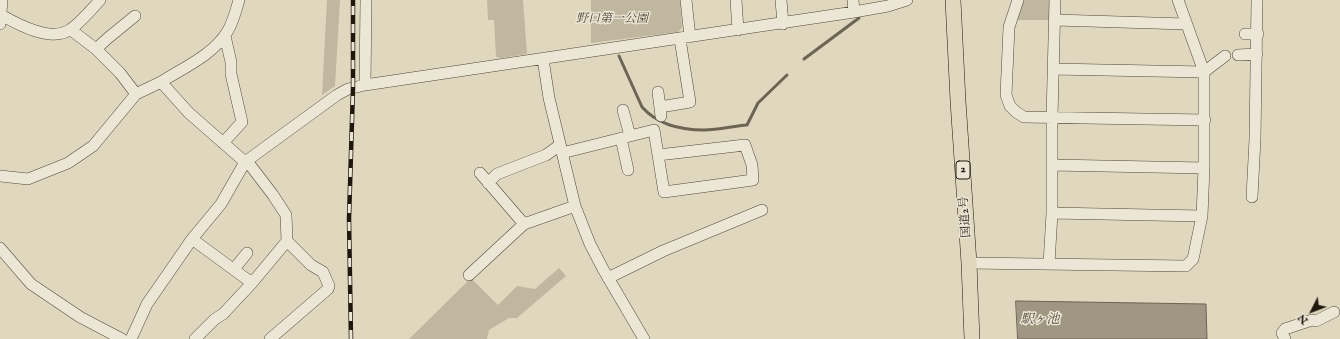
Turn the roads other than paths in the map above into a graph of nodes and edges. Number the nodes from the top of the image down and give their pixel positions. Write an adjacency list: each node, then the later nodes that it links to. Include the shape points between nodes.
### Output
1 (2, 0): 17 (street)
2 (100, 0): 21 (street)
3 (239, 0): 25 (street)
4 (366, 0): 35 (street)
5 (686, 0): 26 (street)
6 (736, 0): 22 (street)
7 (781, 0): 19 (street)
8 (853, 0): 15 (street)
9 (907, 0): 15 (street)
10 (953, 0): 62 (highway, 国道2号 / 2)
11 (1018, 0): 39 (street, via 1009,27 1006,95 1010,106 1024,117)
12 (1055, 0): 18 (street)
13 (1178, 0): 20 (street)
14 (1257, 0): 24 (street)
15 (854, 12): 19 (street)
16 (135, 16): 27 (street)
17 (0, 19): 21 (street, via 40,32 59,34)
18 (1055, 20): 20 (street); 32 (street)
19 (783, 24): 22 (street)
20 (1186, 24): 33 (street)
21 (71, 30): 27 (street)
22 (738, 30): 26 (street)
23 (1245, 34): 24 (street)
24 (1258, 34): 28 (street)
25 (225, 36): 34 (street, via 205,56); 42 (street, via 242,122)
26 (685, 38): 31 (street); 36 (street, via 690,102 661,111)
27 (96, 49): 37 (street)
28 (1257, 54): 29 (street); 52 (street, via 1251,95 1248,182)
29 (1238, 55)
30 (1226, 56): 33 (street)
31 (543, 59): 35 (street); 43 (street)
32 (1053, 69): 33 (street); 39 (street)
33 (1204, 72): 40 (street)
34 (161, 82): 37 (street); 42 (street, via 189,113)
35 (365, 85): 45 (street, via 337,95)
36 (658, 92)
37 (136, 94): 50 (street, via 93,146 82,155 28,179)
38 (623, 110): 41 (street)
39 (1052, 118): 40 (street); 46 (street)
40 (1205, 120): 47 (street)
41 (626, 137): 43 (street); 44 (street, via 654,130); 48 (street)
42 (223, 143): 45 (street)
43 (561, 149): 51 (street, via 497,174); 53 (street)
44 (658, 156): 44 (street, via 664,192 753,180 752,165 745,145)
45 (246, 162): 58 (street, via 220,204); 59 (street, via 286,215)
46 (1052, 165): 47 (street); 55 (street)
47 (1204, 168): 56 (street)
48 (628, 170)
49 (480, 174): 51 (street)
50 (0, 176)
51 (488, 183): 57 (street)
52 (1252, 197)
53 (575, 206): 57 (street); 66 (street, via 590,244)
54 (762, 210): 66 (street, via 662,251)
55 (1052, 213): 56 (street); 63 (street)
56 (1202, 216): 63 (street, via 1193,259 1186,266)
57 (524, 224): 65 (street)
58 (192, 239): 64 (street); 71 (street, via 148,304)
59 (287, 241): 67 (street); 73 (street, via 311,265 323,272 329,286)
60 (0, 248): 69 (street, via 31,284)
61 (247, 253): 64 (street)
62 (969, 264): 63 (street); 75 (highway, 国道2号 / 2)
63 (1049, 264)
64 (234, 269): 67 (street)
65 (469, 275)
66 (608, 278): 74 (street)
67 (252, 283): 72 (street)
68 (1334, 312): 76 (street, via 1285,329 1282,333)
69 (103, 335): 70 (street)
70 (122, 339)
71 (131, 339)
72 (195, 339)
73 (270, 339)
74 (644, 339)
75 (972, 339)
76 (1286, 339)

